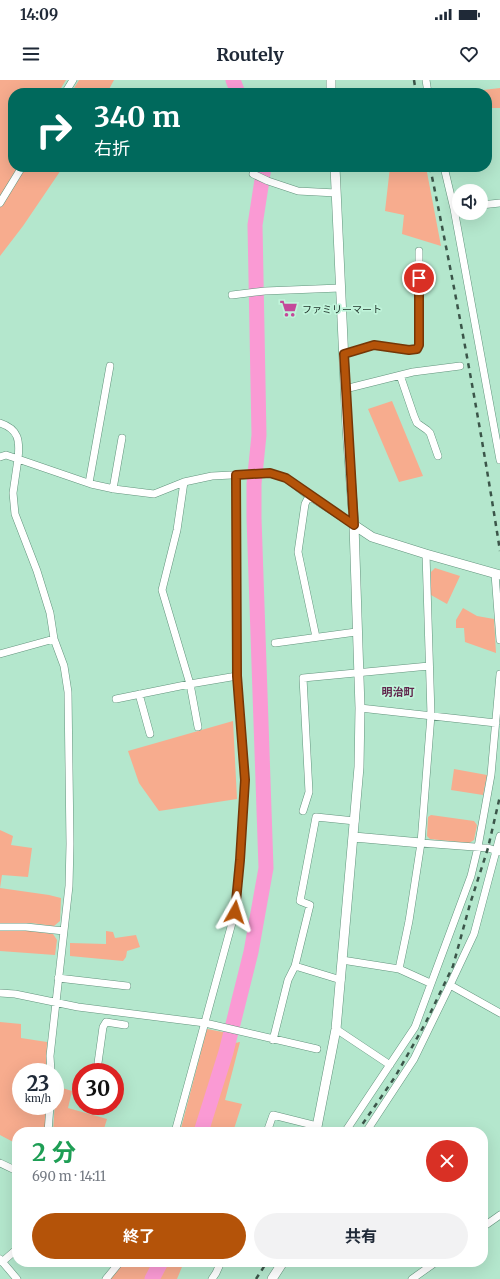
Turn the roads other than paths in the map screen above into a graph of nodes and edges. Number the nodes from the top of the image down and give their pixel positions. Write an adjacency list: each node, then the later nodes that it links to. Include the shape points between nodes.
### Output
1 (19, 172): 7 (street)
2 (334, 172): 5 (street)
3 (445, 172): 6 (street)
4 (253, 174): 5 (street, via 298,191)
5 (336, 193): 12 (street)
6 (452, 195)
7 (0, 203)
8 (500, 203): 9 (street)
9 (488, 204)
10 (458, 220): 24 (street)
11 (419, 251): 14 (street, via 417,349 374,345)
12 (340, 288): 13 (street); 14 (street)
13 (232, 294)
14 (344, 354): 18 (street)
15 (110, 366): 27 (street)
16 (460, 366): 17 (street)
17 (400, 376): 18 (street); 21 (street, via 417,423 430,433)
18 (345, 389): 30 (street)
19 (0, 423): 23 (street, via 15,432 20,444)
20 (122, 438): 28 (street)
21 (438, 456)
22 (0, 457): 23 (street)
23 (18, 459): 27 (street); 35 (street, via 13,493 15,514 37,571 50,613)
24 (500, 460)
25 (239, 475): 26 (street, via 212,476); 29 (street, via 270,473 286,478); 42 (street)
26 (184, 482): 28 (street, via 154,494); 43 (street, via 177,530 162,590)
27 (89, 483): 28 (street)
28 (113, 489)
29 (309, 496): 30 (street); 34 (street, via 305,504 298,552)
30 (354, 525): 31 (street, via 372,537); 33 (street)
31 (426, 554): 32 (street); 39 (street)
32 (498, 574): 36 (street)
33 (356, 632): 34 (street); 40 (street)
34 (316, 637): 37 (street)
35 (54, 639): 38 (street); 59 (street, via 64,666 68,692 70,844)
36 (500, 640)
37 (275, 643)
38 (0, 654)
39 (430, 666): 40 (street); 47 (street)
40 (358, 672): 46 (street); 51 (street, via 303,678 309,792)
41 (500, 674): 48 (street)
42 (237, 676): 43 (street); 71 (street, via 245,780 240,860 235,912)
43 (190, 684): 44 (street); 49 (street)
44 (139, 694): 45 (street); 50 (street)
45 (116, 699)
46 (360, 708): 47 (street); 52 (street)
47 (431, 715): 48 (street); 55 (street)
48 (496, 723): 56 (street, via 491,775)
49 (198, 727)
50 (150, 734)
51 (303, 811)
52 (355, 821): 54 (street); 61 (street, via 316,817 300,902 310,905)
53 (500, 836): 57 (street)
54 (354, 837): 55 (street); 60 (street)
55 (421, 843): 56 (street); 62 (street)
56 (478, 847): 57 (street); 65 (street, via 471,876)
57 (498, 851): 66 (street, via 474,934)
58 (0, 927): 59 (street, via 26,927)
59 (64, 932): 63 (street)
60 (342, 960): 62 (street); 64 (street)
61 (295, 966): 64 (street); 74 (street, via 288,980)
62 (399, 970): 65 (street)
63 (58, 978): 67 (street); 69 (street)
64 (341, 980): 73 (street)
65 (430, 983): 78 (street, via 415,1027)
66 (450, 985): 70 (street); 86 (street, via 414,1059)
67 (127, 986)
68 (0, 992): 69 (street)
69 (56, 1002): 71 (street); 76 (street)
70 (500, 1013)
71 (208, 1024): 74 (street); 81 (street)
72 (125, 1025): 77 (street, via 106,1022)
73 (336, 1029): 78 (street); 84 (street)
74 (273, 1040): 75 (street)
75 (317, 1049)
76 (50, 1063)
77 (98, 1063)
78 (390, 1065): 85 (street)
79 (49, 1115): 80 (street)
80 (48, 1127)
81 (176, 1127)
82 (269, 1127): 83 (street, via 274,1115)
83 (311, 1127)
84 (317, 1127)
85 (349, 1127)
86 (370, 1127)
87 (0, 1163): 88 (street)
88 (12, 1169)
89 (500, 1215): 90 (street)
90 (488, 1223)
91 (12, 1252): 92 (street)
92 (1, 1260): 97 (street)
93 (116, 1267): 98 (street)
94 (219, 1267): 99 (street)
95 (280, 1267): 100 (street)
96 (429, 1267): 101 (street)
97 (17, 1279)
98 (106, 1279)
99 (212, 1279)
100 (272, 1279)
101 (412, 1279)

